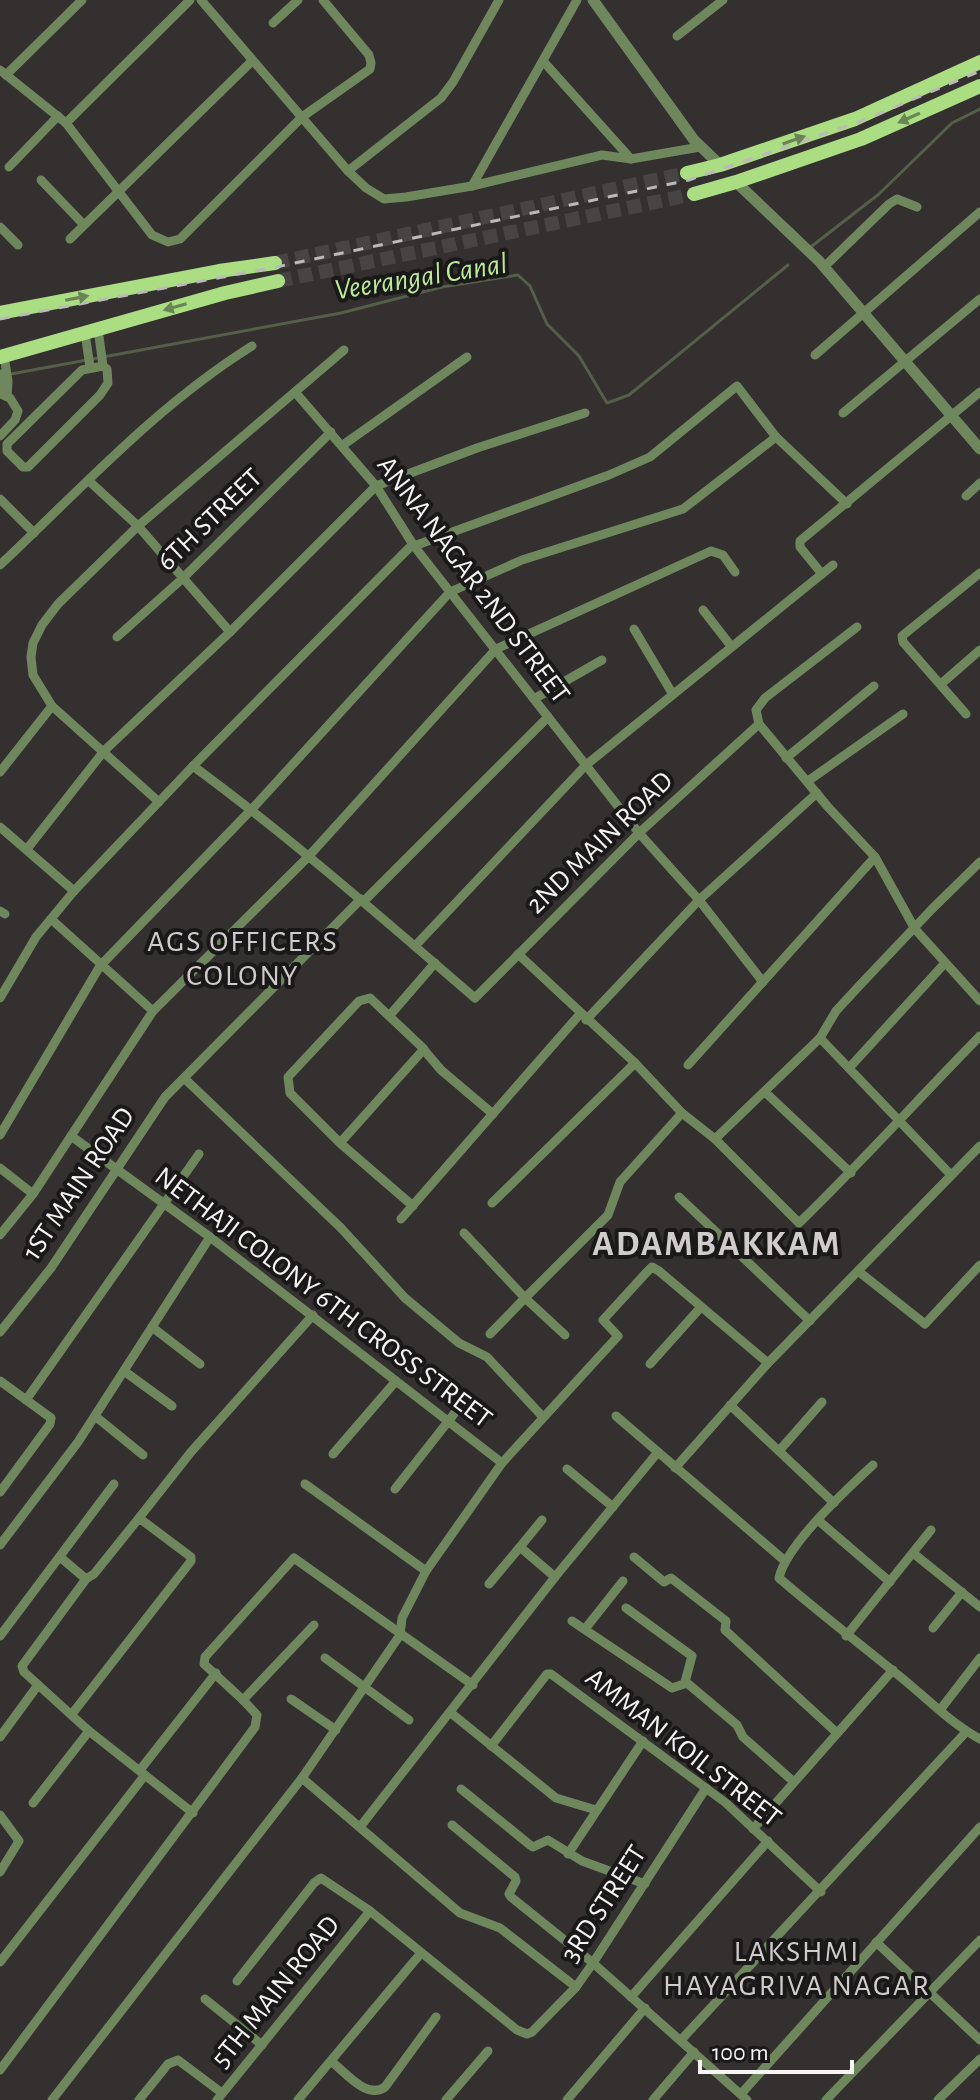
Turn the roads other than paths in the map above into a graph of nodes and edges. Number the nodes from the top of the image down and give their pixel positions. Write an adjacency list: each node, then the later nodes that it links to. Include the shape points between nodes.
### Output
1 (82, 0): 15 (street)
2 (190, 0): 19 (street)
3 (201, 0): 12 (street)
4 (298, 0): 10 (street)
5 (323, 0): 17 (street, via 369,55 370,69)
6 (499, 0): 25 (street, via 441,98)
7 (577, 0): 13 (street)
8 (593, 0): 21 (street)
9 (723, 0): 11 (street)
10 (273, 23)
11 (677, 36)
12 (252, 61): 17 (street); 30 (street)
13 (543, 61): 22 (street); 29 (street)
14 (980, 62): 18 (main road)
15 (3, 73): 19 (street)
16 (980, 86): 20 (main road, one-way to 20)
17 (302, 117): 25 (street); 30 (street, via 180,239 168,242 152,235)
18 (855, 119): 20 (main road); 23 (main road, one-way to 18)
19 (62, 120): 24 (street); 30 (street)
20 (861, 139): 28 (main road)
21 (700, 147): 22 (street); 23 (street)
22 (631, 159): 29 (street, via 602,155)
23 (720, 165): 26 (main road)
24 (9, 167)
25 (348, 171): 29 (street, via 384,199)
26 (687, 173)
27 (41, 180): 34 (street)
28 (736, 182): 31 (main road); 39 (street)
29 (472, 186)
30 (119, 191): 34 (street)
31 (694, 194)
32 (917, 207): 39 (street, via 897,199)
33 (980, 212): 44 (street)
34 (84, 225): 36 (street)
35 (0, 227): 37 (street)
36 (70, 239)
37 (18, 245)
38 (275, 263): 40 (main road)
39 (821, 264): 44 (street)
40 (219, 271): 42 (main road); 45 (main road, one-way to 40)
41 (278, 281): 42 (main road)
42 (225, 293): 46 (main road, one-way to 46)
43 (980, 299): 53 (street)
44 (863, 312): 49 (street); 53 (street)
45 (0, 313)
46 (92, 331): 51 (street); 52 (street); 54 (main road)
47 (252, 346): 66 (street, via 164,409)
48 (344, 350): 55 (street)
49 (815, 355)
50 (467, 357): 64 (street)
51 (102, 359): 52 (street); 52 (street, via 109,379 100,395 23,467 9,454 7,444)
52 (89, 361)
53 (904, 364): 59 (street); 60 (street)
54 (3, 368): 57 (street)
55 (295, 392): 61 (street, ANNA NAGAR 2ND STREET); 72 (street)
56 (980, 392): 60 (street)
57 (3, 395): 62 (street, via 18,411)
58 (585, 413): 68 (street)
59 (843, 413)
60 (952, 416): 65 (street); 71 (street)
61 (331, 432): 64 (street, ANNA NAGAR 2ND STREET); 80 (street, 6TH STREET)
62 (0, 436)
63 (776, 437): 71 (street); 74 (street, via 737,386 650,457); 81 (street, via 683,509 522,560)
64 (343, 445): 68 (street, ANNA NAGAR 2ND STREET)
65 (980, 449)
66 (89, 481): 72 (street); 73 (street)
67 (980, 483): 69 (street)
68 (376, 486): 74 (street, ANNA NAGAR 2ND STREET); 85 (street)
69 (966, 496)
70 (0, 499): 73 (street)
71 (847, 504): 79 (street, via 800,541)
72 (138, 526): 80 (street); 95 (street, via 58,604 33,643 33,675)
73 (34, 533): 75 (street)
74 (414, 545): 81 (street, ANNA NAGAR 2ND STREET); 103 (street)
75 (0, 565)
76 (833, 565): 79 (street)
77 (735, 572): 88 (street, via 723,555 711,551)
78 (980, 573): 91 (street, via 902,636)
79 (822, 574): 87 (street)
80 (182, 579): 85 (street); 86 (street, 6TH STREET)
81 (450, 592): 88 (street, ANNA NAGAR 2ND STREET); 108 (street)
82 (703, 610): 87 (street)
83 (857, 627): 99 (street, via 765,698 756,710)
84 (634, 629): 93 (street)
85 (230, 632): 100 (street)
86 (117, 637)
87 (731, 646): 93 (street)
88 (496, 649): 94 (street, ANNA NAGAR 2ND STREET); 112 (street)
89 (980, 650): 91 (street)
90 (602, 660): 94 (street)
91 (941, 684): 97 (street)
92 (874, 686): 101 (street)
93 (672, 693): 102 (street)
94 (534, 699): 98 (street, ANNA NAGAR 2ND STREET)
95 (52, 706): 100 (street); 104 (street)
96 (903, 714): 105 (street)
97 (966, 714)
98 (548, 717): 102 (street, ANNA NAGAR 2ND STREET); 116 (street, 1ST MAIN ROAD)
99 (759, 724): 101 (street); 110 (street, 2ND MAIN ROAD)
100 (104, 751): 107 (street); 111 (street)
101 (786, 758): 105 (street)
102 (586, 765): 110 (street, ANNA NAGAR 2ND STREET); 120 (street)
103 (193, 766): 107 (street); 108 (street)
104 (0, 772)
105 (808, 781): 106 (street)
106 (817, 793): 113 (street); 117 (street)
107 (159, 802): 115 (street)
108 (252, 809): 112 (street); 124 (street)
109 (0, 827): 111 (street)
110 (639, 833): 117 (street, ANNA NAGAR 2ND STREET); 121 (street, 2ND MAIN ROAD)
111 (27, 849): 115 (street)
112 (308, 857): 116 (street); 128 (street)
113 (875, 857): 119 (street); 125 (street)
114 (979, 865): 119 (street)
115 (74, 891): 118 (street)
116 (362, 900): 120 (street); 137 (street, 1ST MAIN ROAD)
117 (699, 900): 125 (street, ANNA NAGAR 2ND STREET); 130 (street)
118 (51, 919): 124 (street); 126 (street)
119 (915, 929): 123 (street); 132 (street, via 836,1011)
120 (415, 946): 122 (street)
121 (518, 954): 122 (street, 2ND MAIN ROAD, via 475,998); 130 (street)
122 (435, 963): 129 (street)
123 (945, 963): 127 (street); 136 (street)
124 (100, 966): 128 (street); 142 (street)
125 (763, 982): 135 (street)
126 (0, 998)
127 (980, 1001)
128 (153, 1011): 143 (street)
129 (390, 1015): 133 (street); 145 (street, via 370,998 359,1001 288,1077 290,1093)
130 (583, 1017): 134 (street); 140 (street)
131 (980, 1036): 141 (street)
132 (820, 1038): 136 (street); 138 (street)
133 (424, 1050): 140 (street); 145 (street)
134 (635, 1063): 139 (street); 155 (street)
135 (688, 1065)
136 (850, 1067): 141 (street)
137 (184, 1078): 149 (street, 1ST MAIN ROAD); 184 (street, via 341,1228 405,1298 459,1343 487,1357)
138 (766, 1093): 144 (street); 150 (street)
139 (682, 1113): 144 (street); 163 (street, via 620,1182 608,1215)
140 (493, 1114): 156 (street)
141 (898, 1120): 150 (street); 151 (street)
142 (0, 1135)
143 (71, 1136): 149 (street, NETHAJI COLONY 6TH CROSS STREET); 152 (street)
144 (715, 1139): 150 (street, via 799,1223)
145 (340, 1143): 156 (street)
146 (980, 1146): 151 (street)
147 (199, 1154): 154 (street)
148 (0, 1168): 152 (street)
149 (116, 1169): 154 (street, NETHAJI COLONY 6TH CROSS STREET); 168 (street, 1ST MAIN ROAD, via 51,1268)
150 (851, 1173)
151 (951, 1175): 162 (street)
152 (33, 1194): 159 (street)
153 (679, 1197): 166 (street)
154 (165, 1203): 160 (street, NETHAJI COLONY 6TH CROSS STREET); 177 (street)
155 (492, 1203)
156 (413, 1206): 157 (street)
157 (401, 1219)
158 (464, 1233): 163 (street)
159 (0, 1235)
160 (210, 1237): 165 (street, NETHAJI COLONY 6TH CROSS STREET); 167 (street)
161 (980, 1265): 162 (street, via 925,1324)
162 (858, 1271): 166 (street)
163 (525, 1298): 169 (street); 170 (street)
164 (701, 1307): 171 (street); 173 (street); 184 (street, via 652,1267 603,1320 618,1336)
165 (313, 1315): 176 (street, NETHAJI COLONY 6TH CROSS STREET); 200 (street)
166 (810, 1321): 171 (street)
167 (152, 1327): 172 (street); 174 (street)
168 (0, 1332)
169 (490, 1334)
170 (565, 1335)
171 (768, 1363): 180 (street)
172 (200, 1364)
173 (650, 1364)
174 (124, 1371): 181 (street); 182 (street)
175 (0, 1381): 177 (street)
176 (396, 1381): 185 (street, NETHAJI COLONY 6TH CROSS STREET); 188 (street)
177 (29, 1396): 197 (street, via 51,1421)
178 (822, 1402): 186 (street)
179 (461, 1405): 185 (street)
180 (730, 1405): 186 (street); 192 (street)
181 (172, 1406)
182 (95, 1416): 189 (street); 204 (street)
183 (616, 1416): 187 (street)
184 (543, 1417): 190 (street)
185 (450, 1420): 190 (street, NETHAJI COLONY 6TH CROSS STREET); 196 (street)
186 (779, 1451): 198 (street)
187 (658, 1452): 192 (street); 199 (street)
188 (333, 1454)
189 (143, 1455)
190 (502, 1463): 210 (street)
191 (873, 1465): 198 (street)
192 (675, 1468): 209 (street)
193 (567, 1469): 199 (street)
194 (114, 1484): 207 (street)
195 (305, 1484): 210 (street)
196 (395, 1489)
197 (0, 1492)
198 (834, 1503): 202 (street)
199 (613, 1507): 211 (street)
200 (139, 1518): 212 (street); 238 (street, via 192,1559)
201 (542, 1520): 205 (street)
202 (819, 1521): 209 (street); 214 (street)
203 (931, 1530): 206 (street)
204 (0, 1545)
205 (520, 1547): 211 (street); 215 (street)
206 (913, 1553): 214 (street); 216 (street)
207 (60, 1557): 212 (street); 224 (street)
208 (634, 1557): 243 (street, via 726,1621 725,1630)
209 (785, 1561): 225 (street, via 779,1578)
210 (426, 1571): 223 (street, via 402,1618)
211 (555, 1577): 232 (street)
212 (86, 1579): 231 (street, via 23,1663 24,1672)
213 (623, 1581): 222 (street)
214 (890, 1582): 225 (street)
215 (489, 1584)
216 (962, 1592): 217 (street); 221 (street)
217 (980, 1607)
218 (626, 1608): 230 (street, via 692,1656)
219 (572, 1621): 222 (street)
220 (314, 1625): 235 (street)
221 (933, 1628)
222 (585, 1629): 230 (street, via 669,1686)
223 (400, 1635): 229 (street, via 294,1558 210,1649 204,1664); 232 (street); 233 (street)
224 (0, 1636)
225 (846, 1636): 228 (street)
226 (325, 1658): 233 (street)
227 (980, 1658): 236 (street)
228 (893, 1670): 236 (street); 243 (street)
229 (216, 1673): 235 (street); 248 (street)
230 (685, 1682): 250 (street)
231 (38, 1685): 238 (street); 244 (street)
232 (473, 1685): 237 (street)
233 (366, 1688): 239 (street); 240 (street)
234 (291, 1699): 240 (street)
235 (243, 1700): 255 (street, via 257,1715 255,1727)
236 (940, 1710): 242 (street)
237 (451, 1713): 247 (street); 258 (street)
238 (72, 1714): 241 (street)
239 (409, 1720)
240 (336, 1730): 249 (street)
241 (89, 1731): 248 (street); 253 (street)
242 (966, 1732): 245 (street); 265 (street)
243 (837, 1733): 250 (street)
244 (0, 1737)
245 (980, 1739)
246 (643, 1741): 247 (street, AMMAN KOIL STREET, via 549,1673); 251 (street, AMMAN KOIL STREET); 254 (street)
247 (491, 1746): 254 (street, via 556,1798)
248 (142, 1773): 255 (street); 270 (street)
249 (302, 1778): 258 (street); 289 (street)
250 (794, 1782): 260 (street)
251 (706, 1788): 260 (street, AMMAN KOIL STREET); 264 (street, 3RD STREET)
252 (461, 1789): 262 (street, via 533,1847 548,1840)
253 (33, 1803)
254 (596, 1810): 262 (street)
255 (193, 1813): 286 (street)
256 (0, 1815): 263 (street, via 19,1841)
257 (452, 1825): 271 (street, via 515,1877 511,1897)
258 (360, 1827): 273 (street, via 460,1913 500,1928)
259 (980, 1827): 268 (street)
260 (753, 1829): 261 (street, AMMAN KOIL STREET)
261 (768, 1841): 265 (street, AMMAN KOIL STREET); 275 (street)
262 (568, 1854): 264 (street)
263 (0, 1872)
264 (645, 1884): 271 (street, 3RD STREET)
265 (821, 1892): 279 (street)
266 (370, 1911): 269 (street); 272 (street, via 325,1879 317,1879); 281 (street, 5TH MAIN ROAD)
267 (980, 1940): 274 (street)
268 (876, 1942): 274 (street); 288 (street)
269 (421, 1953): 273 (street, 3RD STREET, via 527,2034); 285 (street)
270 (0, 1962)
271 (593, 1963): 273 (street, 3RD STREET); 275 (street)
272 (237, 1981)
273 (576, 1987)
274 (930, 1992): 280 (street); 295 (street)
275 (631, 1997): 277 (street)
276 (205, 1999): 281 (street)
277 (645, 2008): 279 (street); 293 (street)
278 (436, 2017): 285 (street, via 379,2092 369,2092)
279 (681, 2040): 283 (street)
280 (980, 2040)
281 (262, 2045): 287 (street, 5TH MAIN ROAD)
282 (488, 2051): 292 (street)
283 (694, 2052): 288 (street); 294 (street)
284 (980, 2059): 296 (street)
285 (331, 2061): 291 (street)
286 (0, 2070)
287 (219, 2096): 290 (street, via 178,2060 168,2064)
288 (744, 2097)
289 (52, 2100)
290 (139, 2100)
291 (298, 2100)
292 (446, 2100)
293 (567, 2100)
294 (653, 2100)
295 (826, 2100)
296 (938, 2100)

